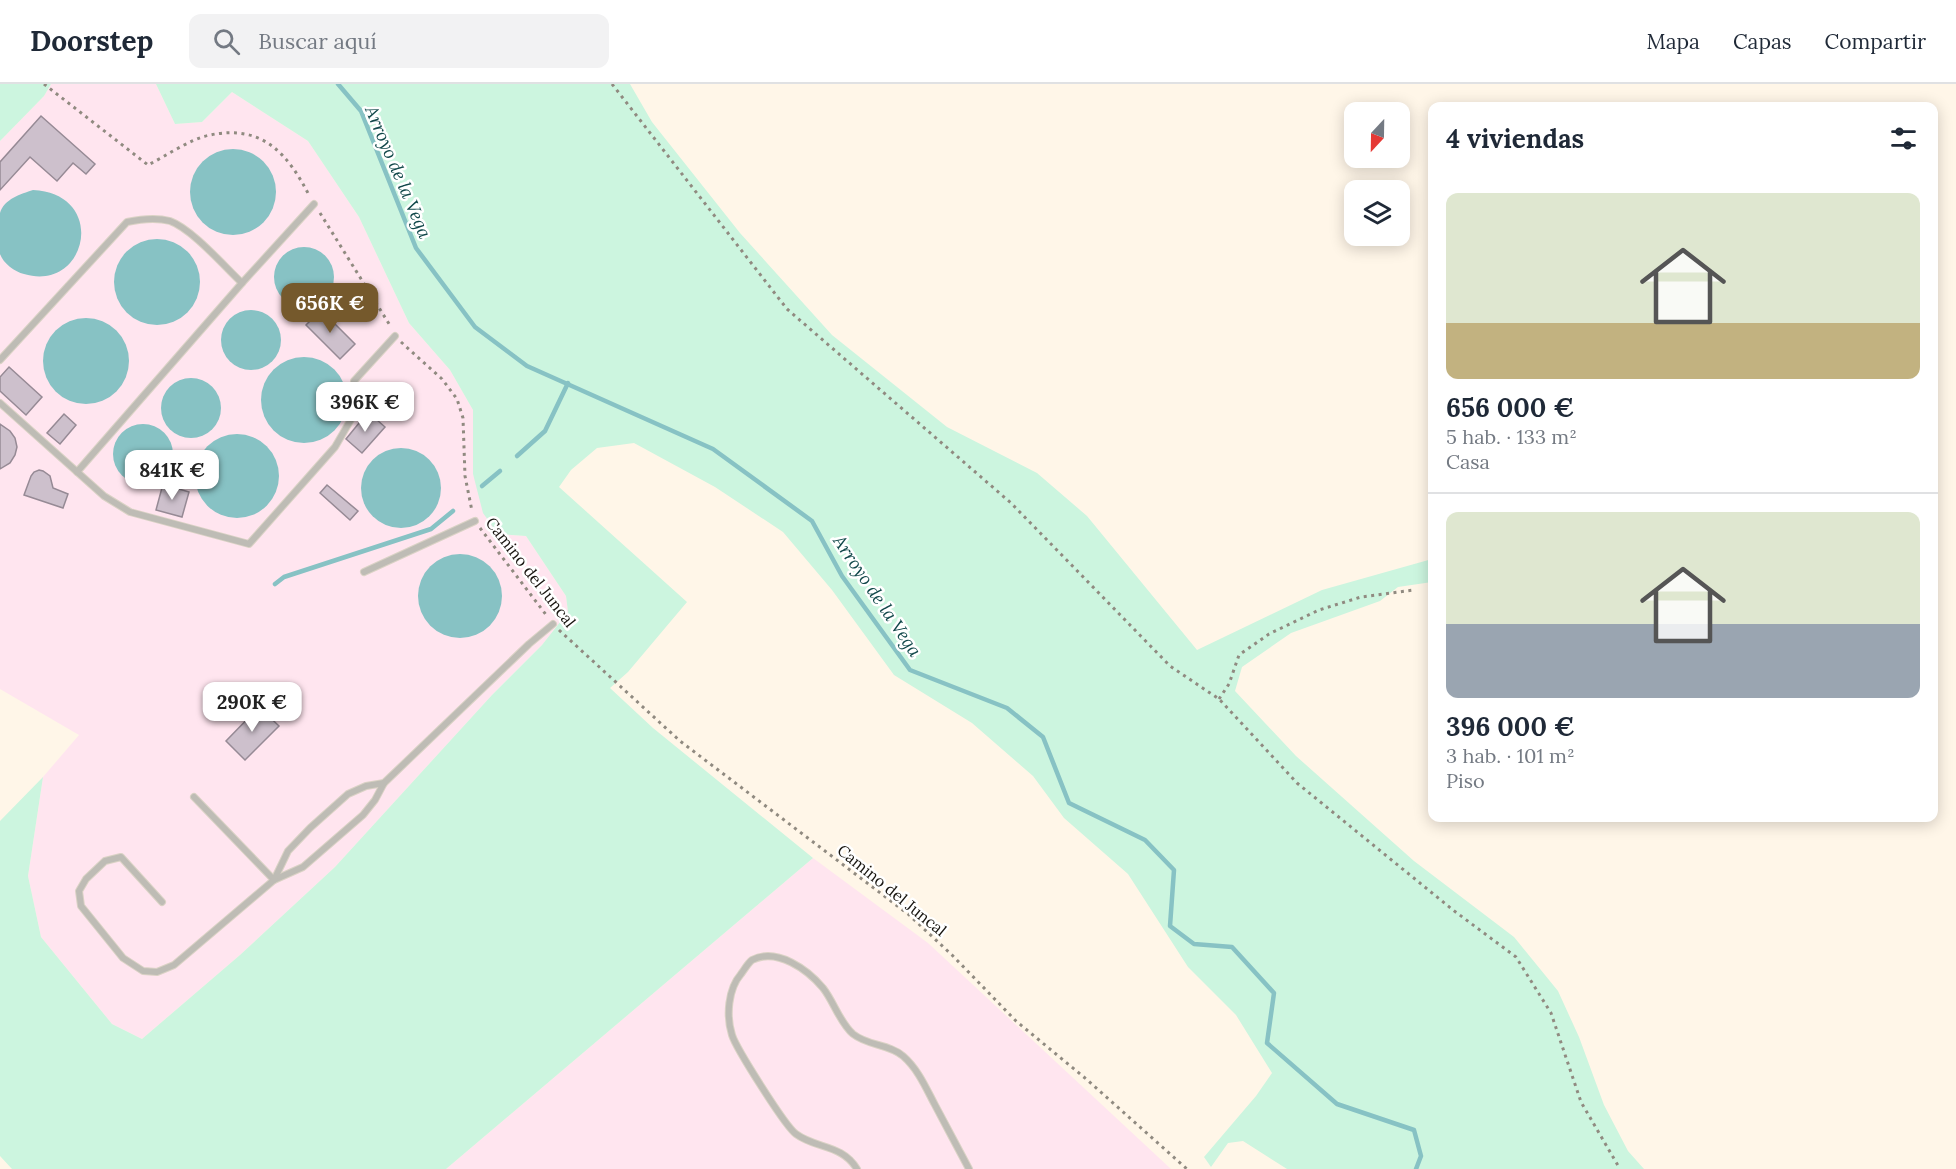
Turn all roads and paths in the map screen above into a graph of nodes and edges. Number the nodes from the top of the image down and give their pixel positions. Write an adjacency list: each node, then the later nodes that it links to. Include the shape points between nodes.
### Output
1 (44, 84): 3 (path, Camino del Juncal, via 148,165 209,135 252,135 270,143 303,183)
2 (612, 84): 13 (path, via 787,309 1011,503 1170,666)
3 (314, 204): 4 (lane); 5 (path, Camino del Juncal)
4 (242, 283): 6 (lane, via 189,233 170,222 148,218 127,222); 8 (lane)
5 (395, 336): 8 (lane, via 354,381 352,416 335,447 249,544 130,512); 9 (path, Camino del Juncal, via 442,379 457,399 463,418 468,498)
6 (0, 360)
7 (0, 403): 8 (lane)
8 (77, 472)
9 (475, 521): 10 (lane); 12 (path, Camino del Juncal)
10 (364, 572)
11 (1414, 590): 13 (path, via 1361,597 1319,610 1269,634 1239,655)
12 (553, 624): 14 (lane); 20 (path, Camino del Juncal, via 680,741 908,914 1016,1021)
13 (1219, 699): 21 (path, via 1297,783 1516,957 1551,1013 1581,1102)
14 (384, 783): 16 (lane, via 363,815 303,867); 16 (lane, via 348,794 288,851)
15 (194, 797): 16 (lane)
16 (274, 880): 17 (lane, via 174,965 157,972 143,971 123,958 81,906 79,891 105,861 121,857)
17 (162, 902)
18 (857, 1169): 19 (lane, via 833,1148 795,1133 780,1116 732,1036 728,1010 736,980 752,960 772,956 798,965 823,988 852,1033 902,1055 919,1074)
19 (969, 1169)
20 (1187, 1169)
21 (1620, 1169)

